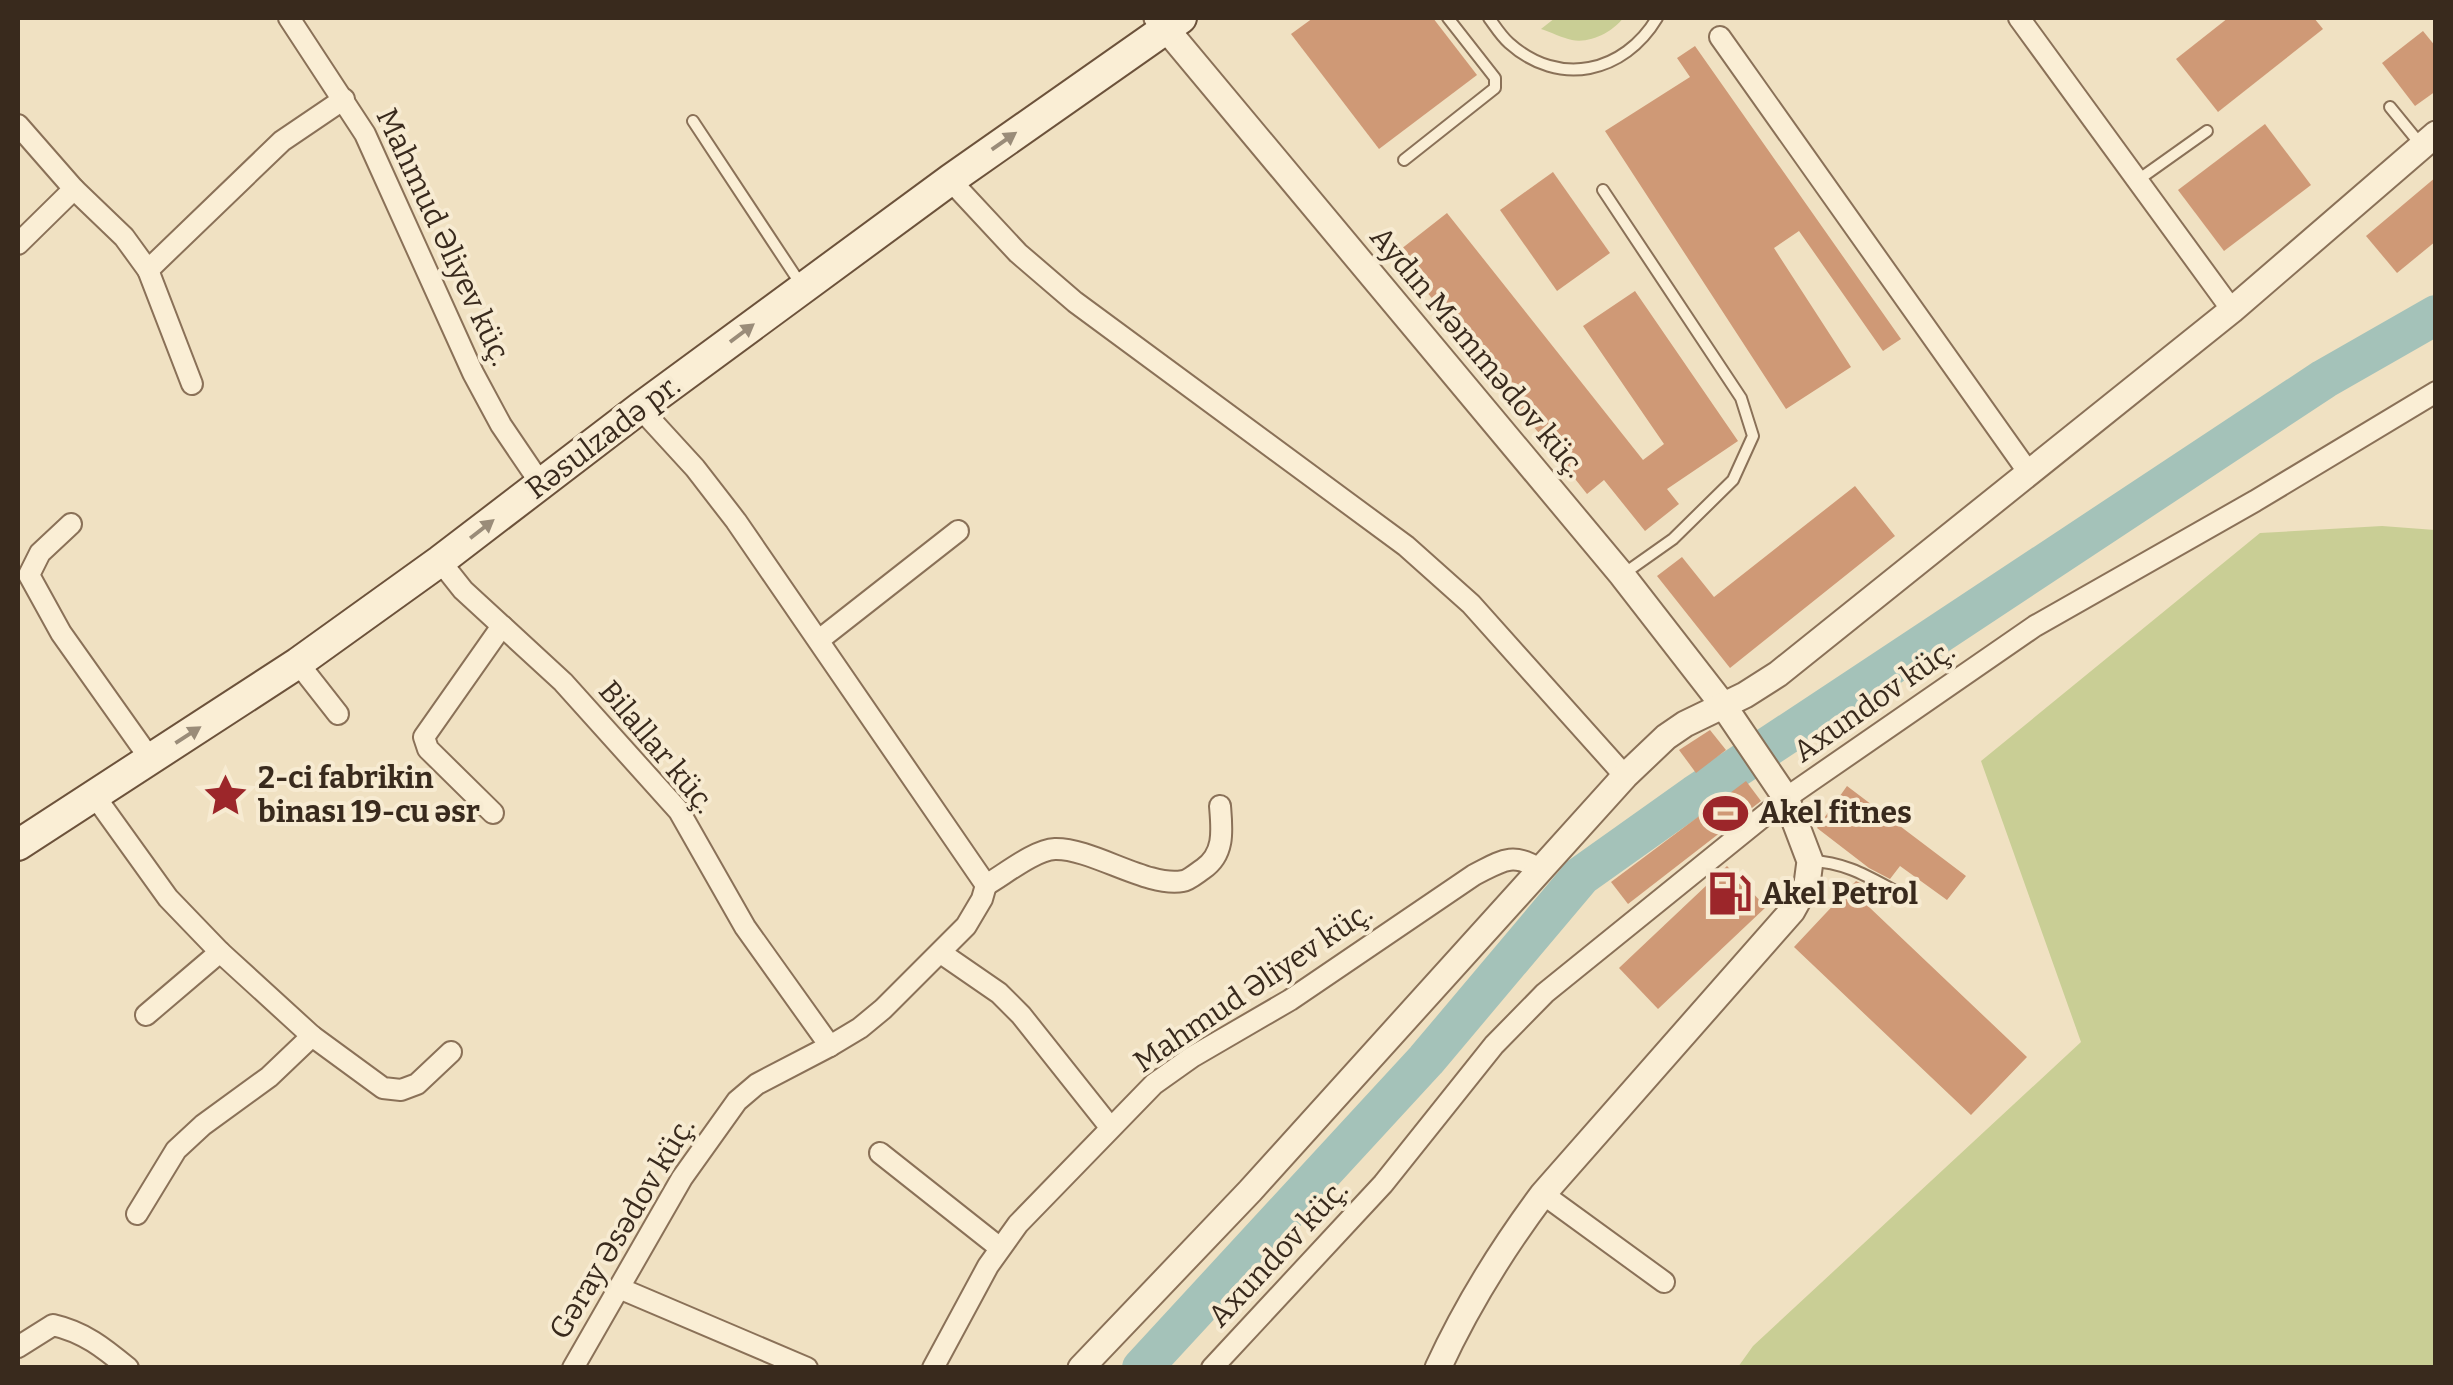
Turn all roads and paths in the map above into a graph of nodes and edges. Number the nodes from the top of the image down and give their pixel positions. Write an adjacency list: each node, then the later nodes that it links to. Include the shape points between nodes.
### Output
1 (289, 18): 8 (street, Mahmud Əliyev küç.)
2 (1448, 18): 14 (lane, via 1495,78 1495,88)
3 (1489, 18): 4 (lane, via 1529,57 1582,70 1612,62)
4 (1658, 18)
5 (2020, 18): 16 (street)
6 (1168, 21): 15 (main road, Rəsulzadə pr., one-way to 6); 31 (street, Aydın Məmmədov küç.)
7 (1720, 37): 26 (street)
8 (344, 98): 20 (street, via 282,142); 27 (street, Mahmud Əliyev küç., via 473,372)
9 (2390, 108): 13 (lane)
10 (693, 121): 21 (lane)
11 (18, 125): 17 (street)
12 (2207, 130): 16 (lane)
13 (2429, 140): 22 (street)
14 (1404, 160)
15 (950, 180): 21 (main road, Rəsulzadə pr.); 38 (street, via 1075,302 1441,576)
16 (2138, 181): 22 (street)
17 (74, 189): 19 (street); 20 (street)
18 (1603, 190): 31 (lane, via 1741,398 1753,436 1733,480 1673,540)
19 (18, 244)
20 (148, 270): 23 (street)
21 (803, 287): 25 (main road, Rəsulzadə pr., one-way to 21)
22 (2232, 310): 26 (street)
23 (192, 384)
24 (2436, 392): 39 (street, Axundov küç., via 2034,626)
25 (640, 408): 27 (main road, Rəsulzadə pr.); 33 (street, via 736,521)
26 (2030, 473): 35 (street, via 1778,674)
27 (541, 484): 30 (main road, Rəsulzadə pr., one-way to 27)
28 (71, 524): 37 (street, via 29,575 61,633)
29 (958, 531): 33 (street)
30 (440, 561): 32 (street, Bilallar küç.); 34 (main road, Rəsulzadə pr.)
31 (1622, 575): 35 (street, Aydın Məmmədov küç.)
32 (502, 626): 42 (street, via 424,737 428,749); 52 (street, Bilallar küç., via 563,682 679,812 745,927)
33 (818, 640): 46 (street)
34 (298, 663): 36 (street); 37 (main road, Rəsulzadə pr., one-way to 34)
35 (1723, 705): 38 (street, via 1666,737); 39 (street, Aydın Məmmədov küç.)
36 (338, 714)
37 (151, 760): 40 (main road, Rəsulzadə pr.)
38 (1625, 776): 45 (street)
39 (1780, 788): 44 (street, Aydın Məmmədov küç.); 67 (street, Axundov küç., via 1494,1045 1383,1184)
40 (94, 796): 43 (main road, Rəsulzadə pr.); 48 (street, via 168,898)
41 (1220, 806): 46 (street, via 1219,850 1184,881 1054,849)
42 (494, 813)
43 (18, 845)
44 (1810, 862): 47 (lane, via 1849,866); 56 (street, via 1808,884 1792,912)
45 (1539, 870): 54 (street, Mahmud Əliyev küç., via 1524,860 1502,861 1474,875 1290,1000 1173,1068); 66 (street)
46 (986, 886): 49 (street, Gəray Əsədov küç., via 966,926)
47 (1896, 892)
48 (220, 952): 50 (street); 51 (street)
49 (941, 952): 52 (street, Gəray Əsədov küç., via 872,1019); 54 (street, via 1021,1015)
50 (146, 1015)
51 (312, 1036): 53 (street, via 383,1088 400,1090 417,1084); 57 (street, via 176,1150)
52 (830, 1046): 60 (street, Gəray Əsədov küç., via 736,1101)
53 (451, 1052)
54 (1110, 1127): 58 (street, Mahmud Əliyev küç.)
55 (880, 1153): 58 (street)
56 (1543, 1194): 59 (street); 68 (street, via 1478,1287)
57 (137, 1214)
58 (1000, 1248): 65 (street, Mahmud Əliyev küç.)
59 (1664, 1282)
60 (619, 1288): 63 (street, Gəray Əsədov küç.); 64 (street)
61 (18, 1347): 62 (street, via 53,1325 98,1343)
62 (128, 1368)
63 (573, 1368)
64 (807, 1368)
65 (933, 1368)
66 (1081, 1368)
67 (1212, 1368)
68 (1438, 1368)

